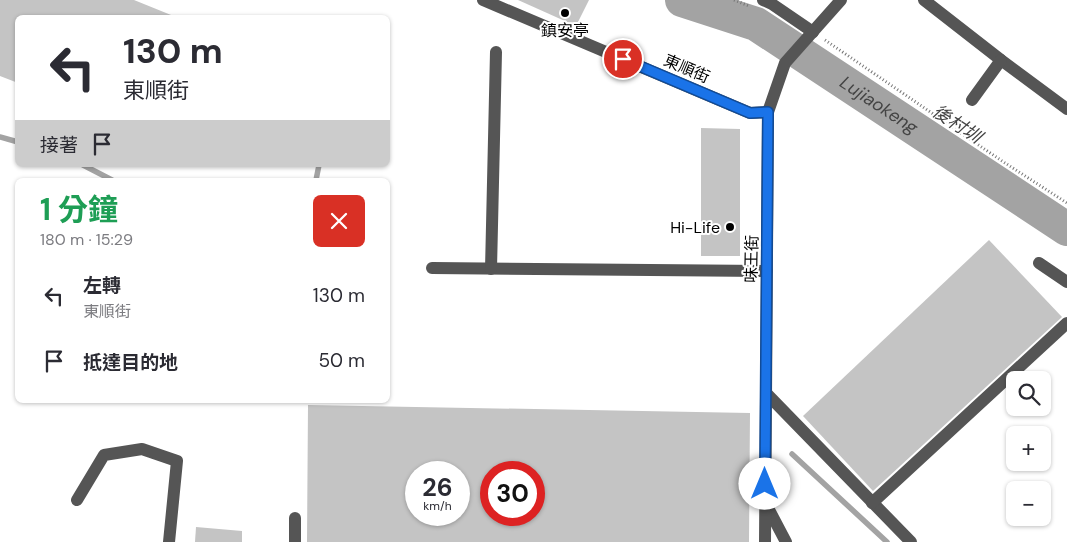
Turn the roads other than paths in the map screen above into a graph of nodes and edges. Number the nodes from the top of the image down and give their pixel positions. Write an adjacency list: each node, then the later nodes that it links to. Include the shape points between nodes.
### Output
1 (483, 0): 10 (street, 東順街, via 750,113)
2 (763, 0): 5 (street)
3 (841, 0): 5 (street, 味王街)
4 (924, 0): 7 (street)
5 (813, 33): 10 (street, 味王街, via 785,63)
6 (496, 52): 13 (street)
7 (1001, 60): 8 (street); 9 (street)
8 (972, 100)
9 (1067, 109)
10 (768, 112): 14 (street, 味王街)
11 (1039, 263): 15 (street)
12 (432, 268): 13 (street)
13 (491, 268): 14 (street)
14 (767, 271): 17 (street, 味王街)
15 (1067, 282)
16 (1067, 323): 20 (street)
17 (766, 393): 19 (street, 味王街); 20 (street)
18 (78, 500): 22 (street, via 104,455 142,449 177,461)
19 (765, 502): 24 (street, 味王街); 25 (street)
20 (872, 502): 26 (street)
21 (295, 518): 23 (street)
22 (169, 542)
23 (295, 542)
24 (765, 542)
25 (786, 542)
26 (911, 542)

